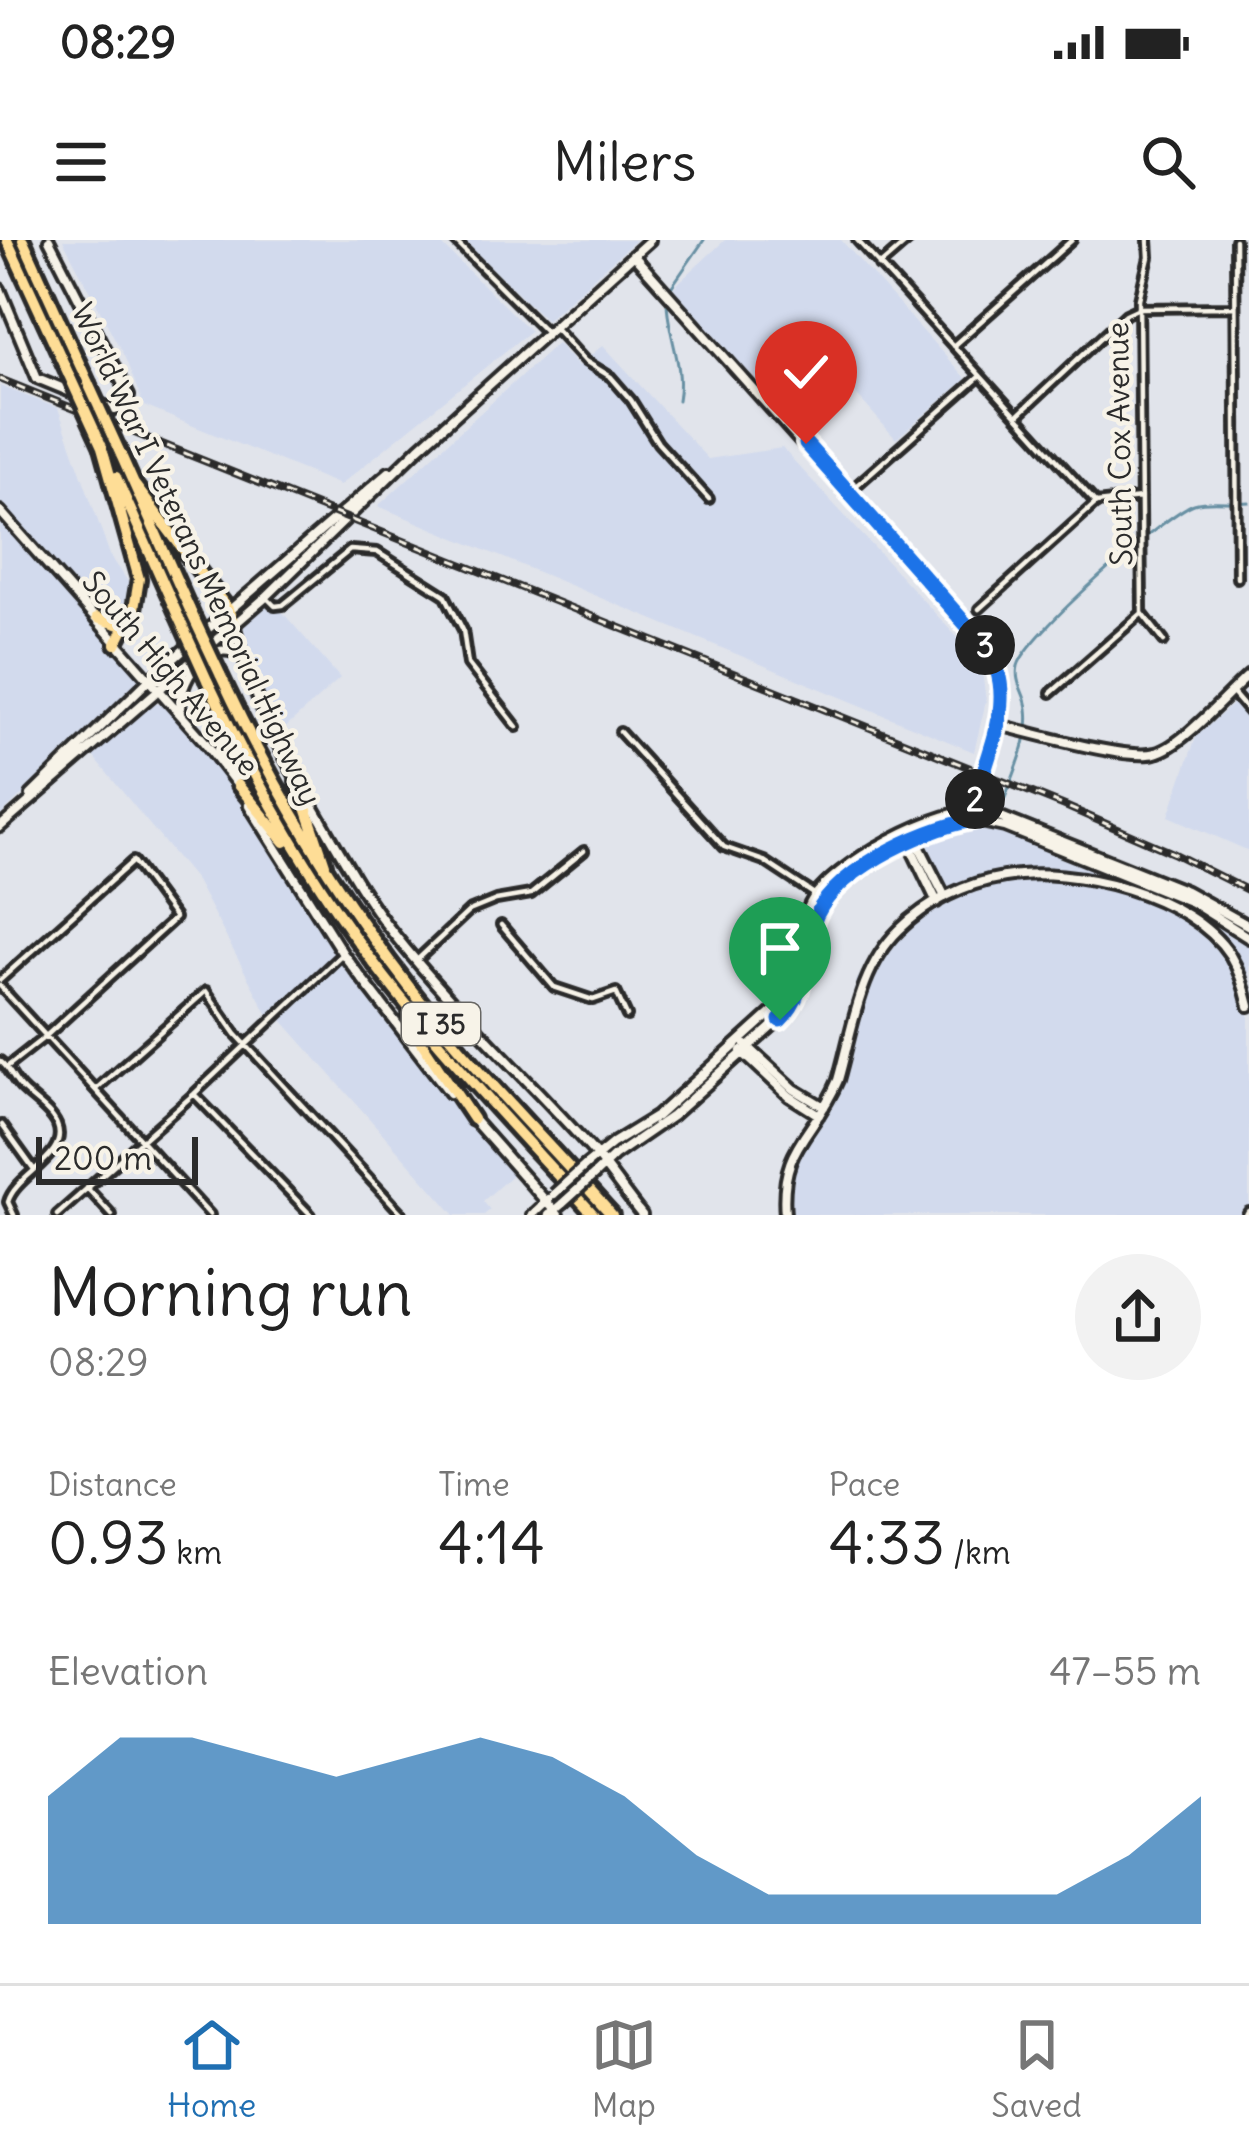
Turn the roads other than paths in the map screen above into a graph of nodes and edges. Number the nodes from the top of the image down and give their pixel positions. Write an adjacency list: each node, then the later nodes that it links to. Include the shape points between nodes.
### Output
1 (6, 240): 20 (highway, World War I Veterans Memorial Highway / I 35, bridge)
2 (25, 240): 22 (highway, World War I Veterans Memorial Highway / I 35, bridge)
3 (49, 240): 13 (main road, via 128,406 115,410 37,378)
4 (454, 240): 16 (street)
5 (650, 240): 11 (main road)
6 (857, 240): 12 (street)
7 (909, 240): 12 (street)
8 (1072, 240): 17 (street)
9 (1148, 240): 15 (street, South Cox Avenue)
10 (1235, 240): 14 (street)
11 (633, 255): 16 (main road); 23 (main road)
12 (879, 266): 17 (street)
13 (0, 289)
14 (1235, 307): 15 (street); 28 (street)
15 (1139, 308): 19 (street); 24 (street, South Cox Avenue)
16 (550, 330): 21 (main road); 25 (street, via 621,388)
17 (952, 346): 18 (street)
18 (980, 377): 19 (street); 23 (street)
19 (1017, 416): 26 (street)
20 (102, 447): 34 (highway, via 139,579); 57 (highway, World War I Veterans Memorial Highway / I 35, bridge, via 256,781)
21 (419, 448): 29 (main road); 30 (main road)
22 (134, 484): 30 (highway); 56 (highway, World War I Veterans Memorial Highway / I 35, bridge, via 272,779)
23 (849, 493): 46 (main road, via 994,658)
24 (1141, 498): 26 (street); 32 (street, South Cox Avenue)
25 (710, 499)
26 (1096, 503): 31 (street)
27 (0, 511): 33 (main road, South High Avenue)
28 (1237, 578)
29 (266, 597): 35 (main road); 47 (street, via 283,605 350,550 376,553 445,595 478,683)
30 (228, 609): 35 (highway); 40 (main road)
31 (979, 609)
32 (1142, 613): 36 (street); 43 (street)
33 (97, 618): 34 (highway); 37 (main road, South High Avenue)
34 (129, 620): 37 (highway)
35 (234, 624): 38 (main road); 42 (main road)
36 (1164, 641)
37 (116, 644): 40 (main road, South High Avenue)
38 (242, 657): 45 (main road, via 222,649 191,672 179,691); 49 (main road)
39 (1249, 675): 41 (main road)
40 (149, 680): 42 (main road, South High Avenue); 53 (main road)
41 (1231, 691): 44 (street); 46 (main road, via 1154,754)
42 (160, 692): 45 (main road, South High Avenue); 53 (main road)
43 (1051, 693)
44 (1249, 712)
45 (182, 716): 50 (main road, South High Avenue)
46 (998, 724): 51 (main road)
47 (517, 727)
48 (620, 732): 58 (street, via 724,848 764,861)
49 (297, 781): 56 (highway); 64 (main road, via 355,880)
50 (238, 785): 57 (highway); 63 (main road, South High Avenue)
51 (974, 808): 52 (main road); 54 (main road); 61 (main road, via 1186,890)
52 (972, 820): 54 (main road); 62 (main road, via 1192,902)
53 (0, 826)
54 (910, 838): 58 (main road, via 839,869); 59 (main road); 72 (main road, via 832,889 814,921 798,996)
55 (584, 851): 64 (street, via 531,894 469,911)
56 (328, 873): 99 (highway, World War I Veterans Memorial Highway / I 35, via 414,993)
57 (316, 880): 67 (highway, World War I Veterans Memorial Highway / I 35)
58 (815, 895): 72 (main road, via 787,996)
59 (941, 899): 66 (main road, via 1008,876 1122,887 1191,919 1229,954); 79 (main road, via 872,963)
60 (501, 925): 69 (street, via 554,987 593,1000 616,992)
61 (1249, 926)
62 (1249, 938)
63 (343, 954): 71 (street); 80 (main road, South High Avenue)
64 (416, 961): 83 (main road)
65 (0, 983): 70 (street); 70 (street, via 133,861 176,918)
66 (1247, 991): 68 (main road)
67 (407, 1006): 80 (highway, via 416,1034); 98 (highway, World War I Veterans Memorial Highway / I 35)
68 (1249, 1006)
69 (627, 1016)
70 (46, 1036): 74 (street); 77 (street)
71 (246, 1044): 77 (street, via 206,991); 78 (street); 96 (street)
72 (742, 1047): 75 (main road); 76 (main road); 79 (main road); 83 (main road)
73 (0, 1060): 74 (street)
74 (8, 1066): 85 (street, via 57,1125 56,1147)
75 (727, 1067): 76 (main road); 84 (main road)
76 (764, 1073): 79 (main road)
77 (96, 1089): 82 (street)
78 (194, 1094): 82 (street); 95 (street)
79 (822, 1111): 101 (main road, via 792,1153)
80 (473, 1119): 87 (main road, South High Avenue)
81 (2, 1125): 85 (street)
82 (140, 1141): 86 (street); 94 (street)
83 (596, 1156): 84 (main road); 87 (main road, bridge)
84 (604, 1166): 90 (main road, bridge); 100 (main road)
85 (33, 1168): 88 (street, via 13,1186)
86 (87, 1188): 92 (street); 93 (street)
87 (546, 1202): 90 (main road, South High Avenue); 97 (main road)
88 (9, 1205): 89 (street); 91 (street)
89 (0, 1206)
90 (554, 1214)
91 (14, 1215)
92 (58, 1215)
93 (112, 1215)
94 (210, 1215)
95 (310, 1215)
96 (403, 1215)
97 (532, 1215)
98 (594, 1215)
99 (612, 1215)
100 (642, 1215)
101 (785, 1215)

